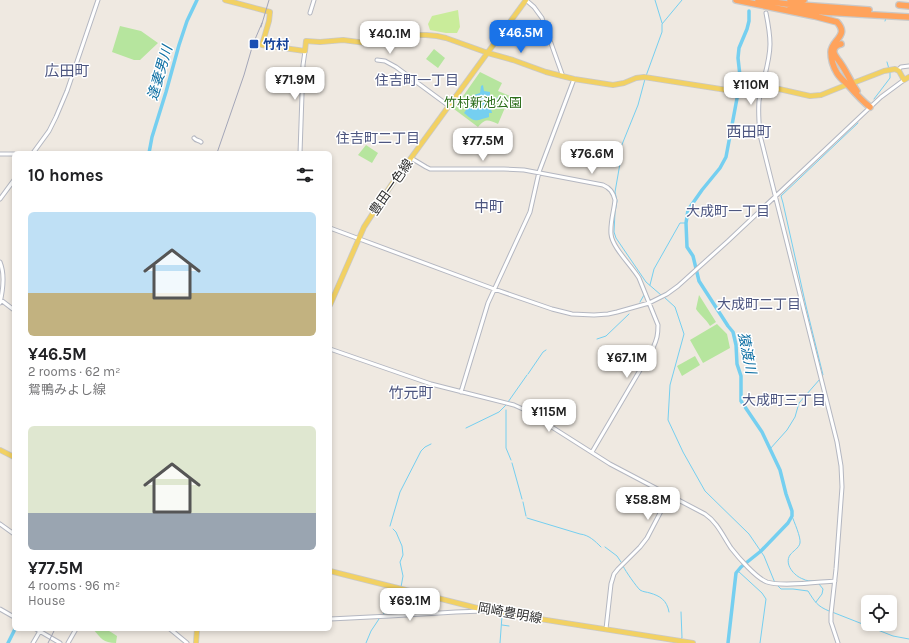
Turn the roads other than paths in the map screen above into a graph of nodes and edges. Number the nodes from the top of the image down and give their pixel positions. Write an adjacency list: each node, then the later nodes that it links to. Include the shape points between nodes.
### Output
1 (98, 0): 32 (street, via 67,91 56,117)
2 (225, 0): 16 (main road, via 270,12 262,45)
3 (314, 0): 11 (street)
4 (526, 0): 17 (main road, 豊田一色線); 21 (street, via 542,18)
5 (736, 0): 14 (highway, via 768,6); 29 (highway, via 837,22 841,34 831,50 835,69)
6 (758, 0): 13 (highway)
7 (790, 0): 8 (highway)
8 (804, 0)
9 (899, 5): 10 (highway)
10 (909, 6)
11 (310, 13)
12 (766, 13): 27 (street, via 770,45)
13 (909, 13)
14 (909, 17)
15 (839, 44): 29 (highway, via 834,51 836,57 856,90)
16 (304, 51): 17 (main road, via 306,41 343,40 379,44 396,36 414,35 446,38); 33 (street)
17 (488, 53): 21 (main road); 28 (main road, 豊田一色線)
18 (377, 60): 28 (street, via 396,67)
19 (909, 66): 20 (street)
20 (898, 70): 24 (main road); 25 (main road, via 889,70)
21 (562, 76): 23 (main road)
22 (909, 77): 24 (main road)
23 (574, 79): 27 (main road, via 613,85 644,77 738,92); 37 (street)
24 (904, 80): 29 (street)
25 (853, 83)
26 (846, 85): 27 (main road, via 816,96 779,89)
27 (761, 92): 39 (street, via 758,110 760,135)
28 (449, 106): 36 (main road, 豊田一色線)
29 (870, 107): 39 (street)
30 (194, 138): 31 (street)
31 (201, 142)
32 (35, 151)
33 (300, 151)
34 (0, 154): 35 (street)
35 (12, 154)
36 (411, 158): 37 (street, via 430,169 504,169); 42 (main road, 豊田一色線)
37 (539, 172): 44 (street, via 530,212); 47 (street, via 603,185 610,190 615,200 610,232 612,238 639,278)
38 (12, 183): 40 (street)
39 (775, 197): 47 (street, via 678,286); 58 (street, via 839,455 842,488)
40 (0, 199)
41 (332, 229): 42 (street)
42 (358, 238): 44 (street); 45 (main road, 豊田一色線)
43 (0, 262): 46 (street, via 3,279)
44 (494, 289): 47 (street, via 572,314 608,314); 50 (street)
45 (332, 300)
46 (0, 302): 48 (street)
47 (649, 303): 52 (street, via 658,325 658,338)
48 (12, 309)
49 (332, 349): 50 (street)
50 (461, 392): 52 (street, via 521,407)
51 (0, 451): 53 (main road)
52 (592, 452): 54 (street, via 610,464)
53 (12, 457)
54 (670, 494): 58 (street, via 711,518 732,549 762,580 782,584); 63 (street, via 647,538 614,574)
55 (0, 524): 56 (street)
56 (12, 533)
57 (332, 572): 60 (main road, 岡崎豊明線)
58 (834, 580): 75 (street, via 831,612)
59 (0, 609): 61 (street)
60 (489, 611): 62 (street); 63 (main road, 岡崎豊明線)
61 (12, 616)
62 (332, 619)
63 (606, 630): 74 (main road, 岡崎豊明線)
64 (38, 631): 69 (street)
65 (40, 631): 70 (street)
66 (75, 631): 71 (street)
67 (172, 631): 72 (street)
68 (198, 631): 73 (main road)
69 (33, 643)
70 (60, 643)
71 (68, 643)
72 (187, 643)
73 (197, 643)
74 (693, 643)
75 (838, 643)

